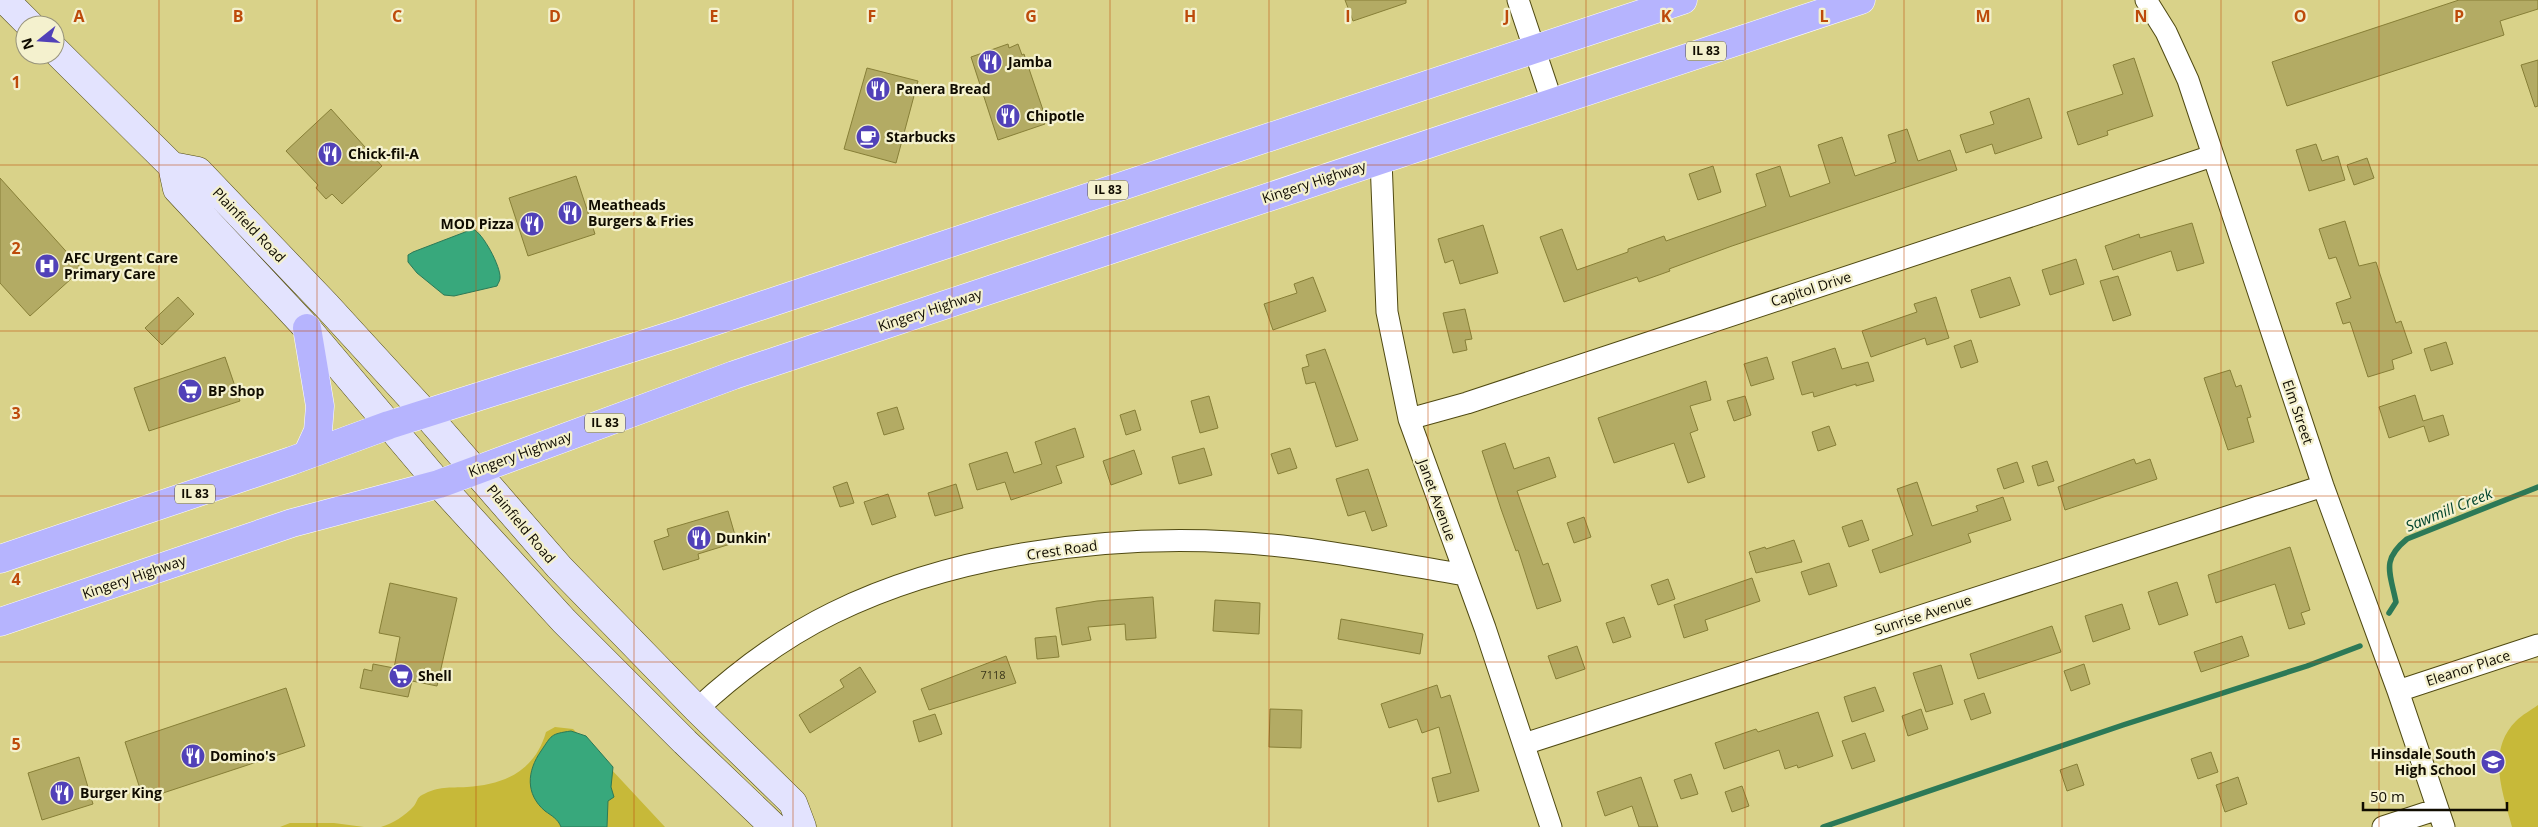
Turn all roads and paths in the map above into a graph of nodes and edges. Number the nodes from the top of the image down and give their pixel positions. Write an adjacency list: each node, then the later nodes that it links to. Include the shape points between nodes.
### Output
1 (4, 0): 6 (main road)
2 (1518, 0): 7 (street)
3 (1683, 0): 7 (highway, IL 83)
4 (1861, 0): 9 (highway, Kingery Highway / IL 83)
5 (2146, 0): 10 (street, Elm Street, via 2166,32 2188,80)
6 (20, 15)
7 (1534, 51): 9 (street); 14 (highway, IL 83, via 682,332)
8 (65, 60): 12 (main road)
9 (1552, 102): 11 (highway, Kingery Highway / IL 83)
10 (2212, 156): 15 (street, Capitol Drive, via 1467,403); 20 (street, Elm Street)
11 (1381, 160): 15 (street, Janet Avenue, via 1387,312); 18 (highway, Kingery Highway / IL 83, via 734,375)
12 (172, 166): 13 (main road, Plainfield Road, via 177,189); 14 (main road, Plainfield Road, via 198,171)
13 (307, 328): 16 (main road, Plainfield Road); 17 (highway, via 320,406 318,430)
14 (424, 413): 16 (highway, IL 83); 18 (main road, Plainfield Road)
15 (1409, 419): 22 (street, Janet Avenue)
16 (389, 425): 17 (highway, IL 83); 19 (main road, Plainfield Road)
17 (307, 455): 21 (highway, IL 83)
18 (476, 471): 19 (highway, Kingery Highway / IL 83); 26 (main road, Plainfield Road, via 558,568)
19 (439, 484): 23 (highway, Kingery Highway / IL 83, via 292,523); 29 (main road, Plainfield Road, via 564,621)
20 (2323, 486): 25 (street, Elm Street); 27 (street, Sunrise Avenue)
21 (0, 559)
22 (1465, 576): 26 (street, Crest Road, via 1314,550 1230,542 1140,542 1048,551 959,569 858,602 779,645 721,687); 27 (street, Janet Avenue)
23 (0, 622)
24 (2538, 645): 25 (street, Eleanor Place)
25 (2398, 691): 28 (street, Elm Street)
26 (697, 709): 30 (main road, Plainfield Road, via 793,803)
27 (1524, 744): 31 (street, Janet Avenue)
28 (2441, 818): 32 (street)
29 (774, 827)
30 (802, 827)
31 (1552, 827)
32 (2383, 827)

